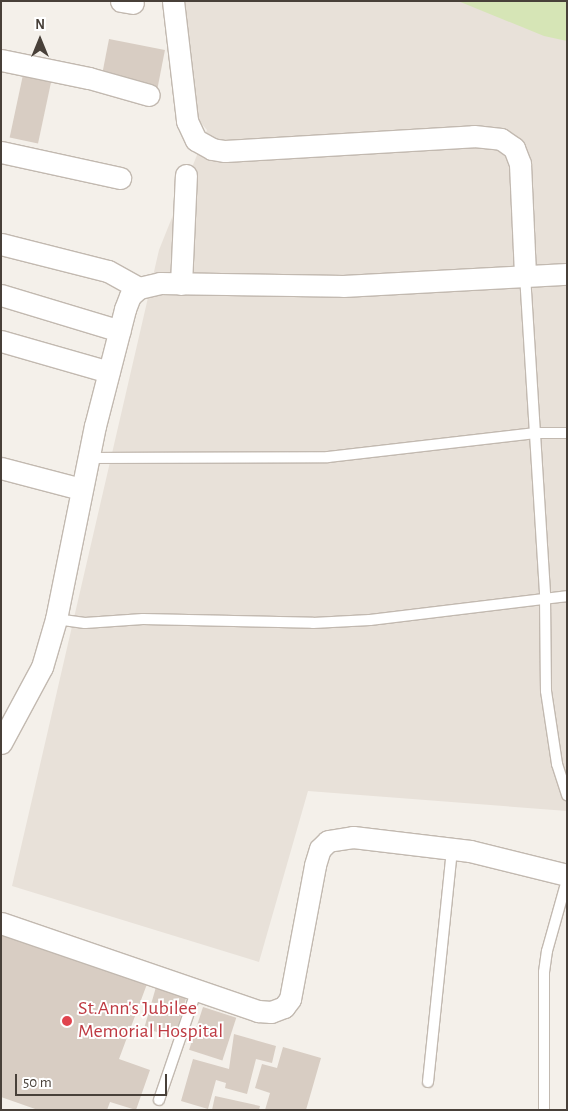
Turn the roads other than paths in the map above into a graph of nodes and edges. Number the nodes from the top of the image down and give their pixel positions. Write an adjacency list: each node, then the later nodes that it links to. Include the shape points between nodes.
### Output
1 (173, 1): 9 (street, via 187,121 196,140 212,149 225,151 474,136 501,139 514,148 520,164)
2 (1, 60): 3 (street, via 89,78)
3 (149, 95)
4 (1, 152): 6 (street)
5 (186, 175): 10 (street)
6 (120, 178)
7 (1, 244): 11 (street, via 108,271)
8 (567, 274): 9 (street)
9 (525, 275): 10 (street, via 343,286); 17 (lane)
10 (181, 284): 11 (street, via 160,283)
11 (139, 288): 13 (street, via 130,296)
12 (1, 295): 13 (street)
13 (120, 331): 15 (street)
14 (1, 341): 15 (street)
15 (109, 372): 18 (street)
16 (567, 433): 17 (lane)
17 (534, 434): 18 (lane, via 328,457); 21 (lane)
18 (88, 458): 20 (street)
19 (1, 468): 20 (street)
20 (81, 489): 23 (street)
21 (545, 596): 22 (lane); 23 (lane, via 370,620 314,623 143,619 85,623); 26 (lane, via 548,716)
22 (567, 596)
23 (56, 619): 24 (street, via 42,666)
24 (7, 713): 25 (street)
25 (1, 743)
26 (567, 795)
27 (452, 849): 28 (street); 31 (street, via 353,837 328,841 320,849 315,865 293,987 284,1007 258,1011); 32 (lane)
28 (567, 875)
29 (567, 880): 34 (lane, via 544,972)
30 (1, 923): 31 (street)
31 (197, 989): 33 (lane)
32 (428, 1082)
33 (159, 1100)
34 (544, 1110)

